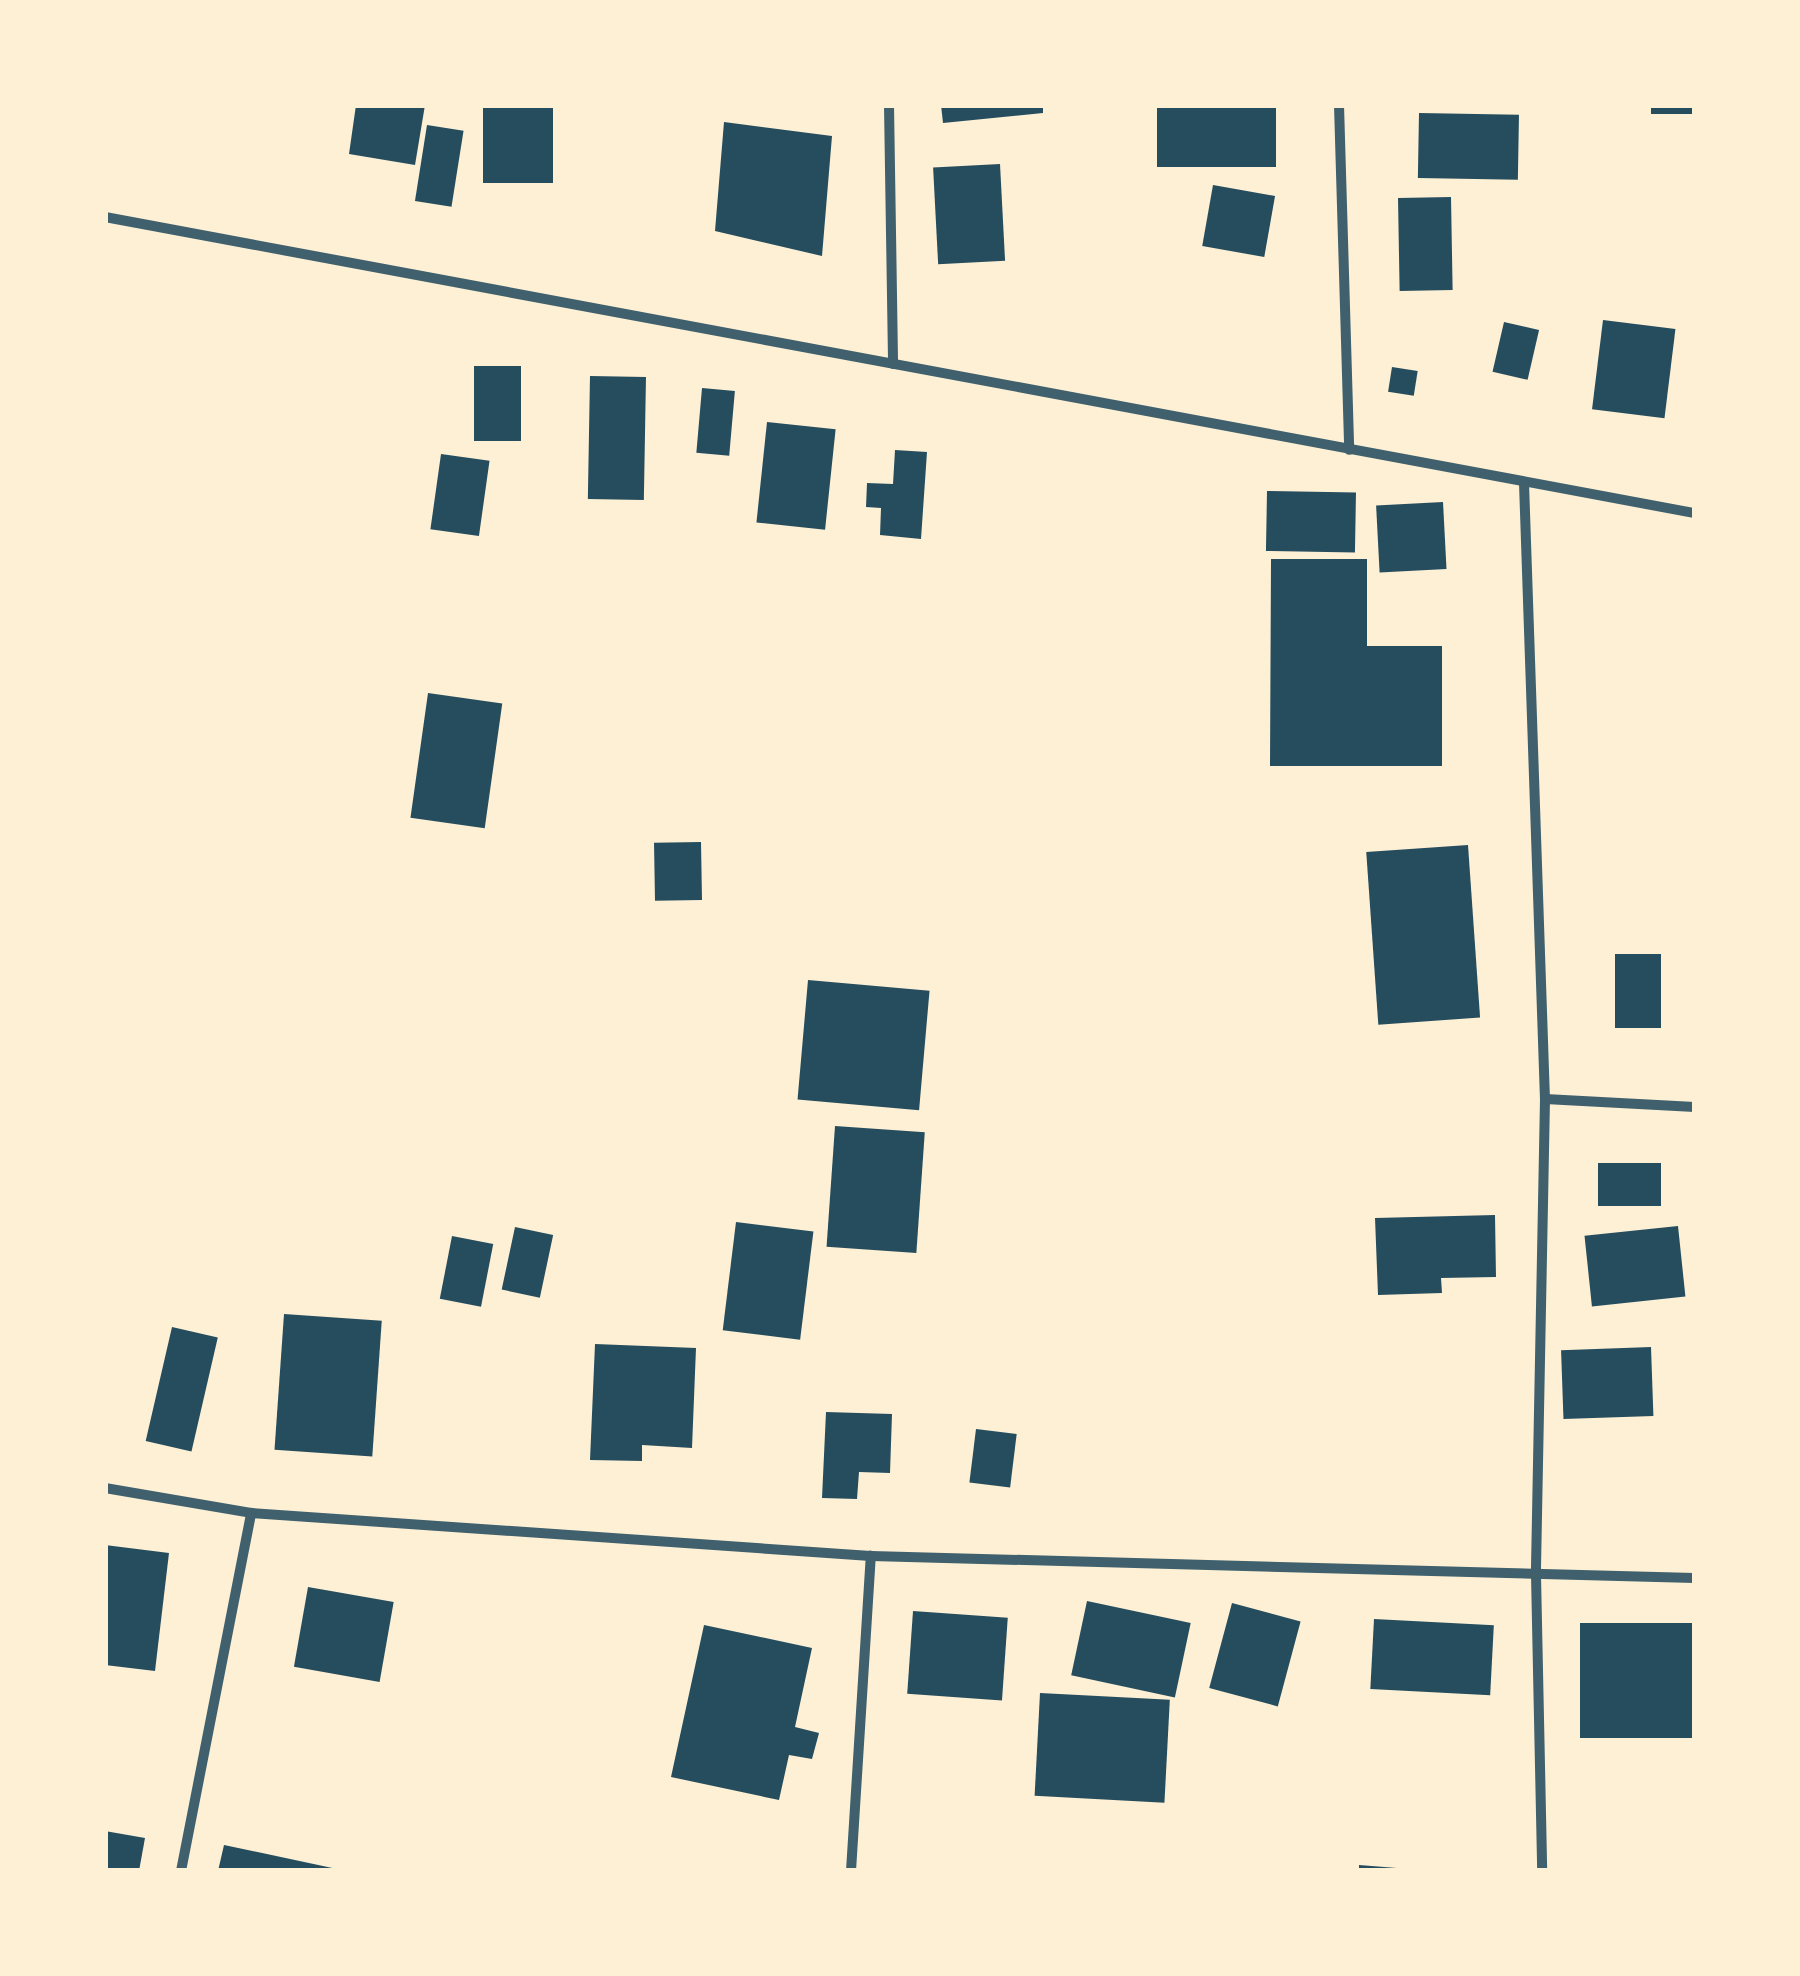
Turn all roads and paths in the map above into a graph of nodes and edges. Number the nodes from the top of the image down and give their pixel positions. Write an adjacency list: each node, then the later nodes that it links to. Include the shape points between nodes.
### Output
1 (889, 105): 4 (street)
2 (1339, 105): 5 (street)
3 (105, 217): 4 (street)
4 (893, 364): 5 (street)
5 (1349, 450): 6 (street)
6 (1524, 483): 7 (street); 8 (street)
7 (1695, 514)
8 (1545, 1099): 9 (street); 13 (street)
9 (1695, 1107)
10 (105, 1488): 11 (street)
11 (251, 1513): 12 (street); 15 (street)
12 (870, 1556): 13 (street); 16 (street)
13 (1536, 1575): 14 (street); 17 (street)
14 (1695, 1578)
15 (181, 1871)
16 (851, 1871)
17 (1542, 1871)

